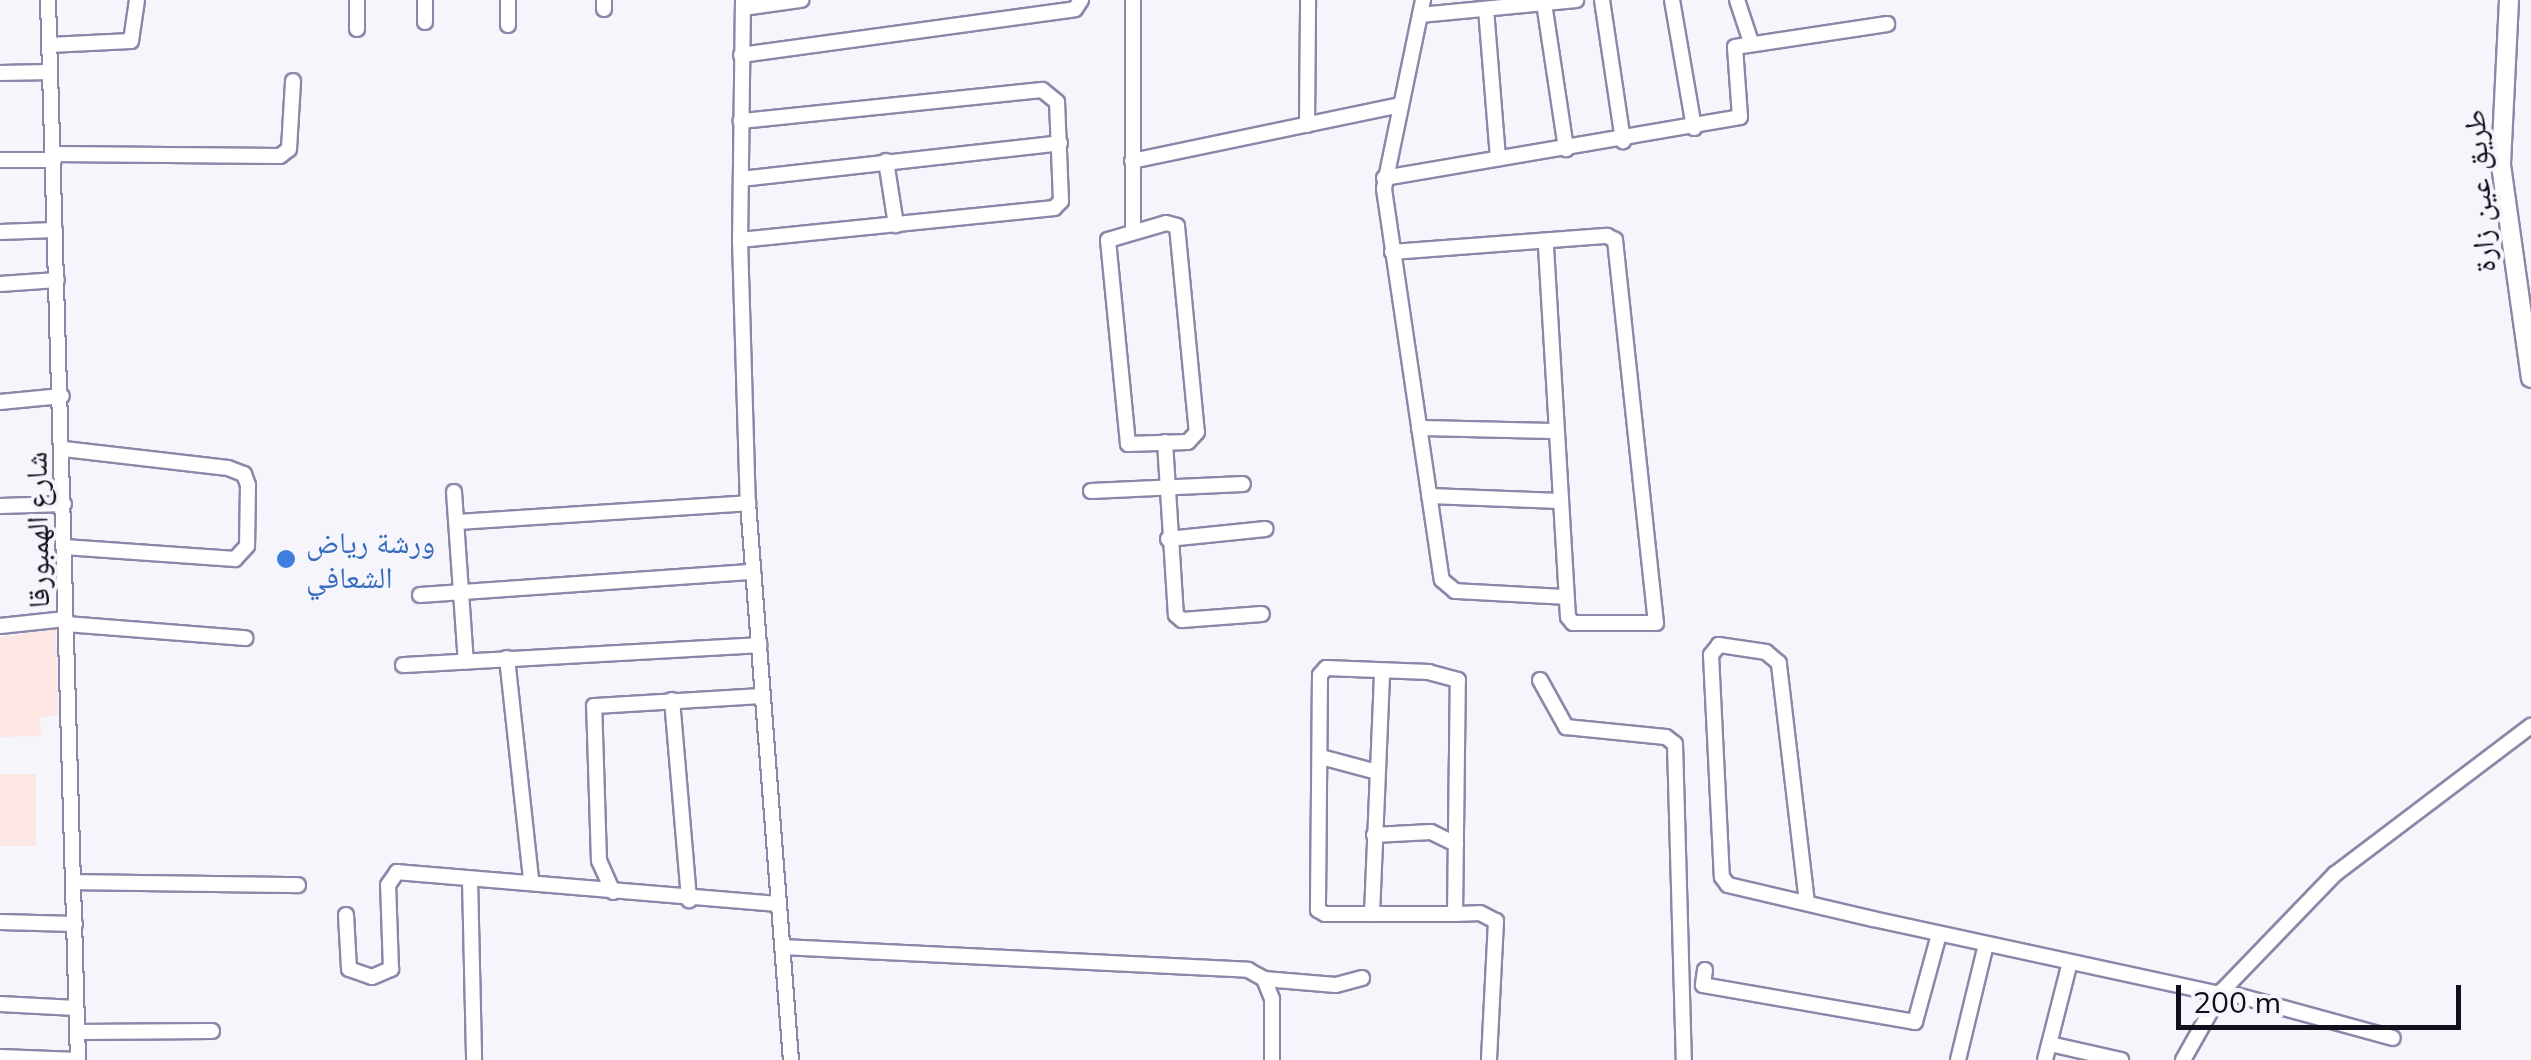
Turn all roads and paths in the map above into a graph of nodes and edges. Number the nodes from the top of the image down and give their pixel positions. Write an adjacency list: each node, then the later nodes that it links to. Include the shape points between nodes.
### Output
1 (48, 0): 24 (street, شارع الهمبورقا)
2 (137, 0): 24 (street, via 132,41)
3 (357, 0): 22 (street)
4 (425, 0): 19 (street)
5 (508, 0): 21 (street)
6 (801, 0): 16 (street)
7 (1081, 0): 25 (street, via 1075,9)
8 (1132, 0): 40 (street)
9 (1308, 0): 31 (street)
10 (1576, 0): 15 (street)
11 (1602, 0): 33 (street)
12 (1672, 0): 32 (street)
13 (1738, 0): 23 (street)
14 (2509, 0): 52 (main road, طريق عين زارة, via 2501,166)
15 (1544, 3): 18 (street); 35 (street)
16 (743, 4): 25 (street)
17 (1421, 8): 18 (street); 29 (street)
18 (1486, 10): 37 (street)
19 (425, 22)
20 (1887, 24): 23 (street)
21 (508, 25)
22 (357, 29)
23 (1750, 42): 32 (street, via 1733,52 1740,117)
24 (49, 45): 27 (street, شارع الهمبورقا)
25 (741, 55): 30 (street)
26 (0, 72): 27 (street)
27 (50, 72): 36 (street, شارع الهمبورقا)
28 (293, 81): 36 (street, via 289,149 280,156)
29 (1396, 106): 31 (street); 42 (street)
30 (741, 121): 34 (street, via 1042,90 1057,102); 41 (street)
31 (1308, 125): 40 (street)
32 (1694, 128): 33 (street)
33 (1624, 141): 35 (street)
34 (1060, 143): 39 (street); 43 (street, via 1060,206)
35 (1566, 149): 37 (street)
36 (54, 157): 38 (street); 44 (street, شارع الهمبورقا)
37 (1498, 159): 42 (street)
38 (0, 160)
39 (886, 162): 41 (street); 43 (street)
40 (1132, 162): 45 (street)
41 (741, 178): 47 (street)
42 (1384, 178): 49 (street)
43 (896, 225): 47 (street)
44 (55, 230): 46 (street); 50 (street, شارع الهمبورقا)
45 (1133, 230): 57 (street, via 1108,240 1124,439 1134,445); 57 (street, via 1176,226 1197,432 1191,442)
46 (0, 232)
47 (740, 240): 65 (street)
48 (1546, 243): 49 (street); 56 (street); 75 (street, via 1615,240 1660,618 1573,623)
49 (1392, 252): 55 (street)
50 (57, 280): 51 (street); 53 (street, شارع الهمبورقا)
51 (0, 284)
52 (2531, 378)
53 (62, 396): 54 (street); 58 (street, شارع الهمبورقا)
54 (0, 402)
55 (1419, 428): 56 (street); 63 (street)
56 (1555, 431): 64 (street)
57 (1165, 442): 60 (street)
58 (64, 449): 66 (street, شارع الهمبورقا); 71 (street, via 228,468 244,474 248,485 247,546 235,559)
59 (1244, 484): 60 (street)
60 (1168, 488): 61 (street); 70 (street)
61 (1090, 491)
62 (454, 492): 68 (street)
63 (1429, 496): 64 (street); 75 (street, via 1446,586)
64 (1560, 502): 75 (street)
65 (748, 503): 68 (street); 72 (street)
66 (64, 504): 67 (street); 71 (street, شارع الهمبورقا)
67 (0, 506)
68 (457, 522): 73 (street)
69 (1265, 530): 70 (street)
70 (1168, 538): 76 (street, via 1178,618)
71 (64, 547): 77 (street, شارع الهمبورقا)
72 (753, 572): 73 (street); 80 (street)
73 (463, 592): 74 (street); 82 (street)
74 (420, 595)
75 (1566, 597)
76 (1262, 614)
77 (66, 622): 78 (street); 79 (street); 96 (street, شارع الهمبورقا)
78 (0, 626)
79 (244, 638)
80 (759, 645): 81 (street); 86 (street)
81 (507, 658): 82 (street); 95 (street)
82 (466, 662): 83 (street)
83 (403, 665)
84 (1382, 672): 89 (street, via 1322,670); 90 (street); 92 (street, via 1452,676 1461,687)
85 (1540, 680): 128 (street, via 1566,726 1666,737 1674,744)
86 (763, 696): 87 (street); 102 (street)
87 (672, 700): 93 (street, via 598,704 591,711); 100 (street)
88 (2531, 726): 115 (street, via 2336,874)
89 (1320, 758): 90 (street); 103 (street, via 1318,910)
90 (1377, 772): 91 (street)
91 (1374, 834): 92 (street, via 1431,832); 103 (street)
92 (1456, 844): 104 (street)
93 (599, 862): 98 (street); 99 (street)
94 (470, 879): 98 (street); 105 (street, via 392,874 392,964 382,975 351,972); 124 (street)
95 (531, 879)
96 (74, 882): 97 (street); 107 (street, شارع الهمبورقا)
97 (298, 885)
98 (576, 890): 99 (street)
99 (612, 892): 100 (street)
100 (689, 900): 102 (street)
101 (1806, 902): 101 (street, via 1728,885 1722,877 1711,654 1719,645 1766,652 1779,663); 108 (street)
102 (777, 904): 110 (street)
103 (1372, 914): 104 (street)
104 (1456, 914): 127 (street, via 1480,913 1496,921)
105 (346, 915)
106 (0, 922): 107 (street)
107 (75, 924): 117 (street, شارع الهمبورقا)
108 (1938, 934): 109 (street); 112 (street, via 1915,1022 1703,985)
109 (1986, 944): 111 (street); 129 (street)
110 (782, 947): 114 (street, via 1191,963 1248,970); 125 (street)
111 (2070, 962): 115 (street); 121 (street)
112 (1705, 970)
113 (1362, 978): 114 (street, via 1336,985)
114 (1264, 979): 126 (street, via 1272,998)
115 (2220, 993): 120 (street); 132 (street)
116 (0, 1004): 117 (street)
117 (76, 1008): 119 (street, شارع الهمبورقا)
118 (212, 1031): 119 (street)
119 (78, 1032): 123 (street, شارع الهمبورقا)
120 (2393, 1038)
121 (2050, 1044): 130 (street); 131 (street)
122 (0, 1056): 123 (street)
123 (78, 1060)
124 (474, 1060)
125 (791, 1060)
126 (1272, 1060)
127 (1490, 1060)
128 (1684, 1060)
129 (1958, 1060)
130 (2045, 1060)
131 (2121, 1060)
132 (2183, 1060)

